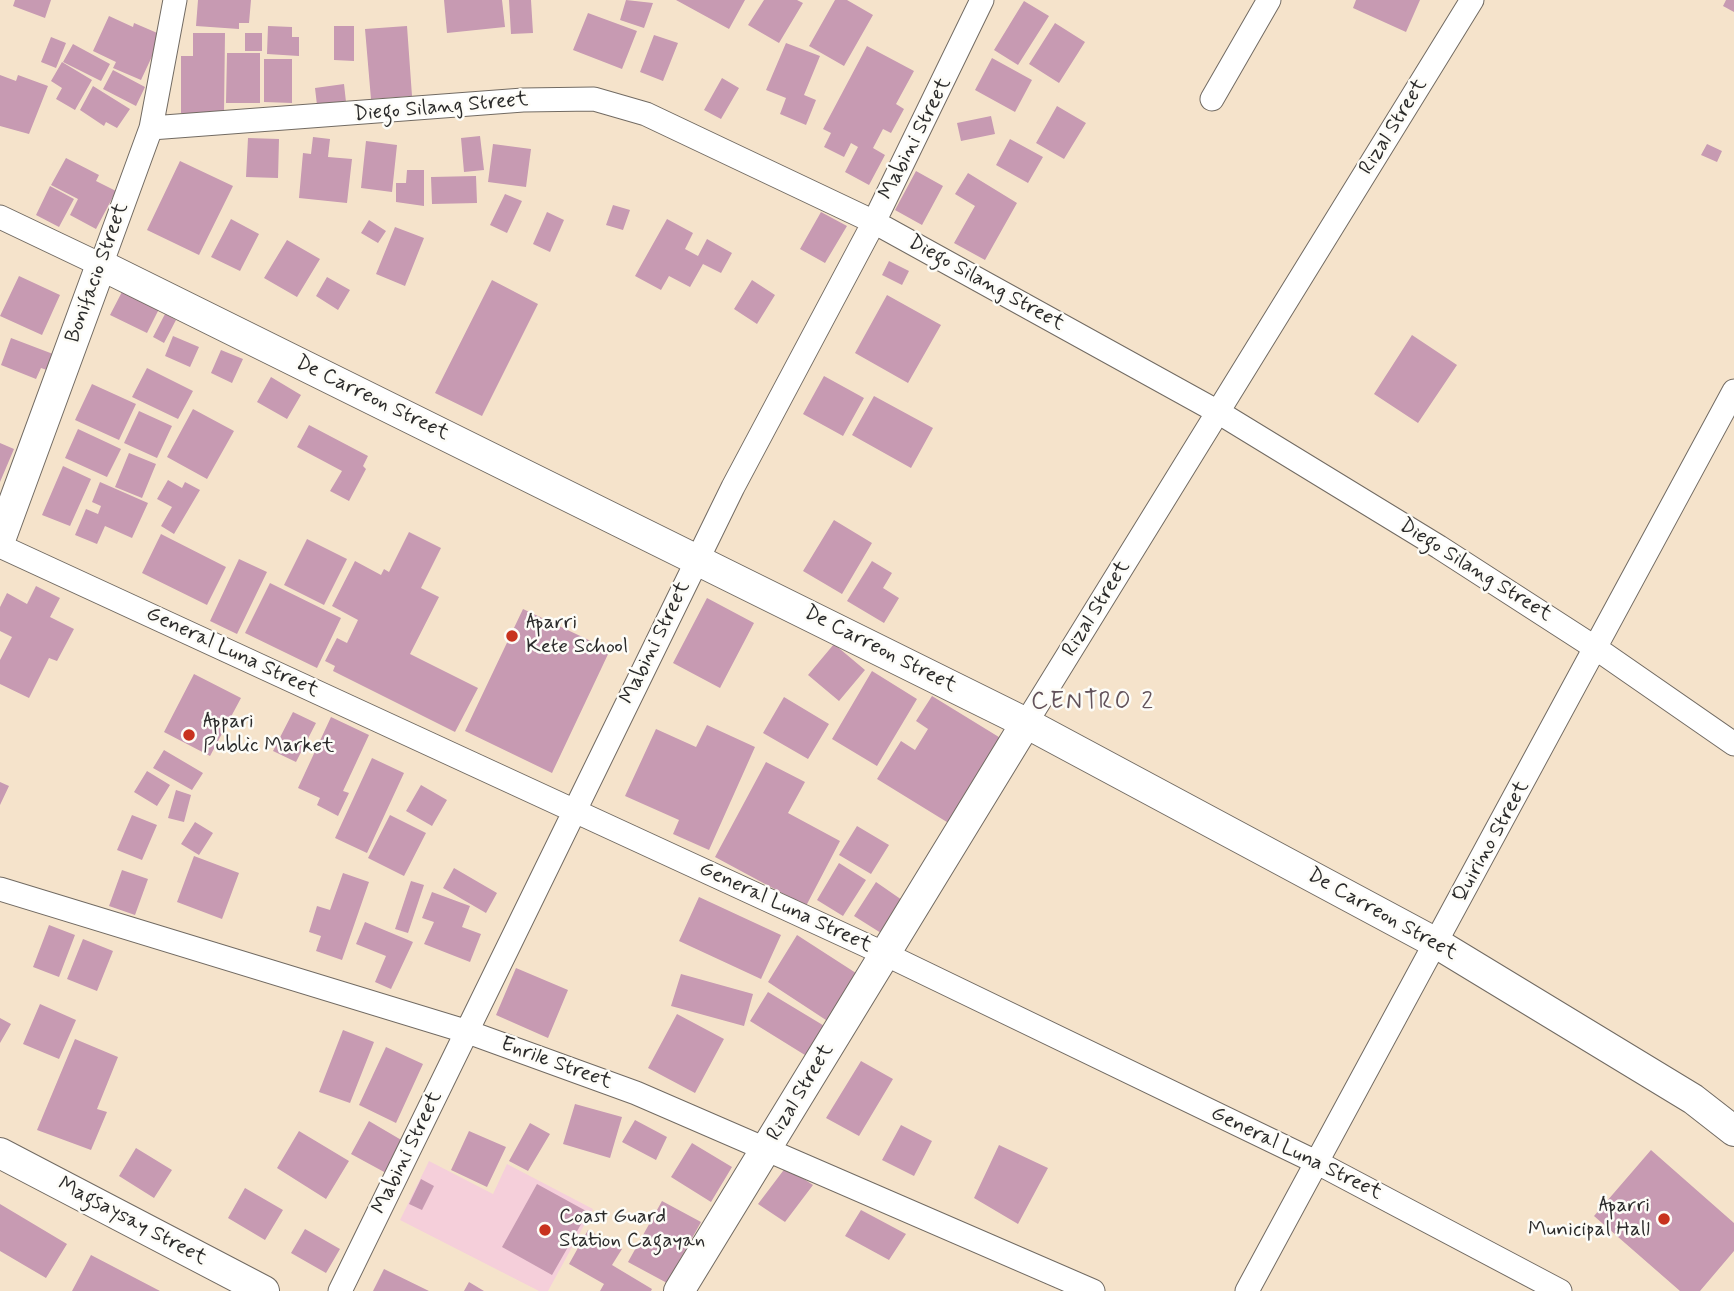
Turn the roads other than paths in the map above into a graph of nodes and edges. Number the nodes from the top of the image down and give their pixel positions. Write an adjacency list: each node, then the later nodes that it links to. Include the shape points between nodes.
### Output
1 (175, 0): 6 (street, Bonifacio Street)
2 (982, 0): 8 (street, Mabini Street)
3 (1269, 0): 5 (street)
4 (1472, 0): 11 (street, Rizal Street)
5 (1212, 100)
6 (151, 128): 8 (street, Diego Silang Street, via 523,100 594,99 646,114); 9 (street, Bonifacio Street)
7 (0, 217): 9 (street, De Carreon Street)
8 (874, 222): 11 (street, Diego Silang Street); 14 (street, Mabini Street)
9 (101, 265): 12 (street, Bonifacio Street); 14 (street, De Carreon Street)
10 (1734, 391): 15 (street, Quirino Street)
11 (1218, 412): 15 (street, Diego Silang Street); 16 (street, Rizal Street)
12 (0, 540)
13 (0, 546): 18 (street, General Luna Street)
14 (697, 559): 16 (street, De Carreon Street); 18 (street, Mabini Street)
15 (1597, 649): 17 (street, Diego Silang Street); 20 (street, Quirino Street)
16 (1026, 723): 20 (street, De Carreon Street); 21 (street, Rizal Street)
17 (1734, 744)
18 (574, 811): 21 (street, General Luna Street); 22 (street, Mabini Street)
19 (0, 889): 22 (street, Enrile Street)
20 (1436, 943): 23 (street, De Carreon Street, via 1693,1099); 26 (street, Quirino Street)
21 (885, 954): 24 (street, Rizal Street); 26 (street, General Luna Street)
22 (467, 1032): 24 (street, Enrile Street, via 636,1093); 28 (street, Mabini Street)
23 (1734, 1131)
24 (767, 1149): 29 (street, Rizal Street); 30 (street, Enrile Street)
25 (0, 1153): 27 (street, Magsaysay Street)
26 (1318, 1163): 31 (street, Quirino Street); 32 (street, General Luna Street)
27 (264, 1291)
28 (340, 1291)
29 (679, 1291)
30 (1093, 1291)
31 (1247, 1291)
32 (1560, 1291)

